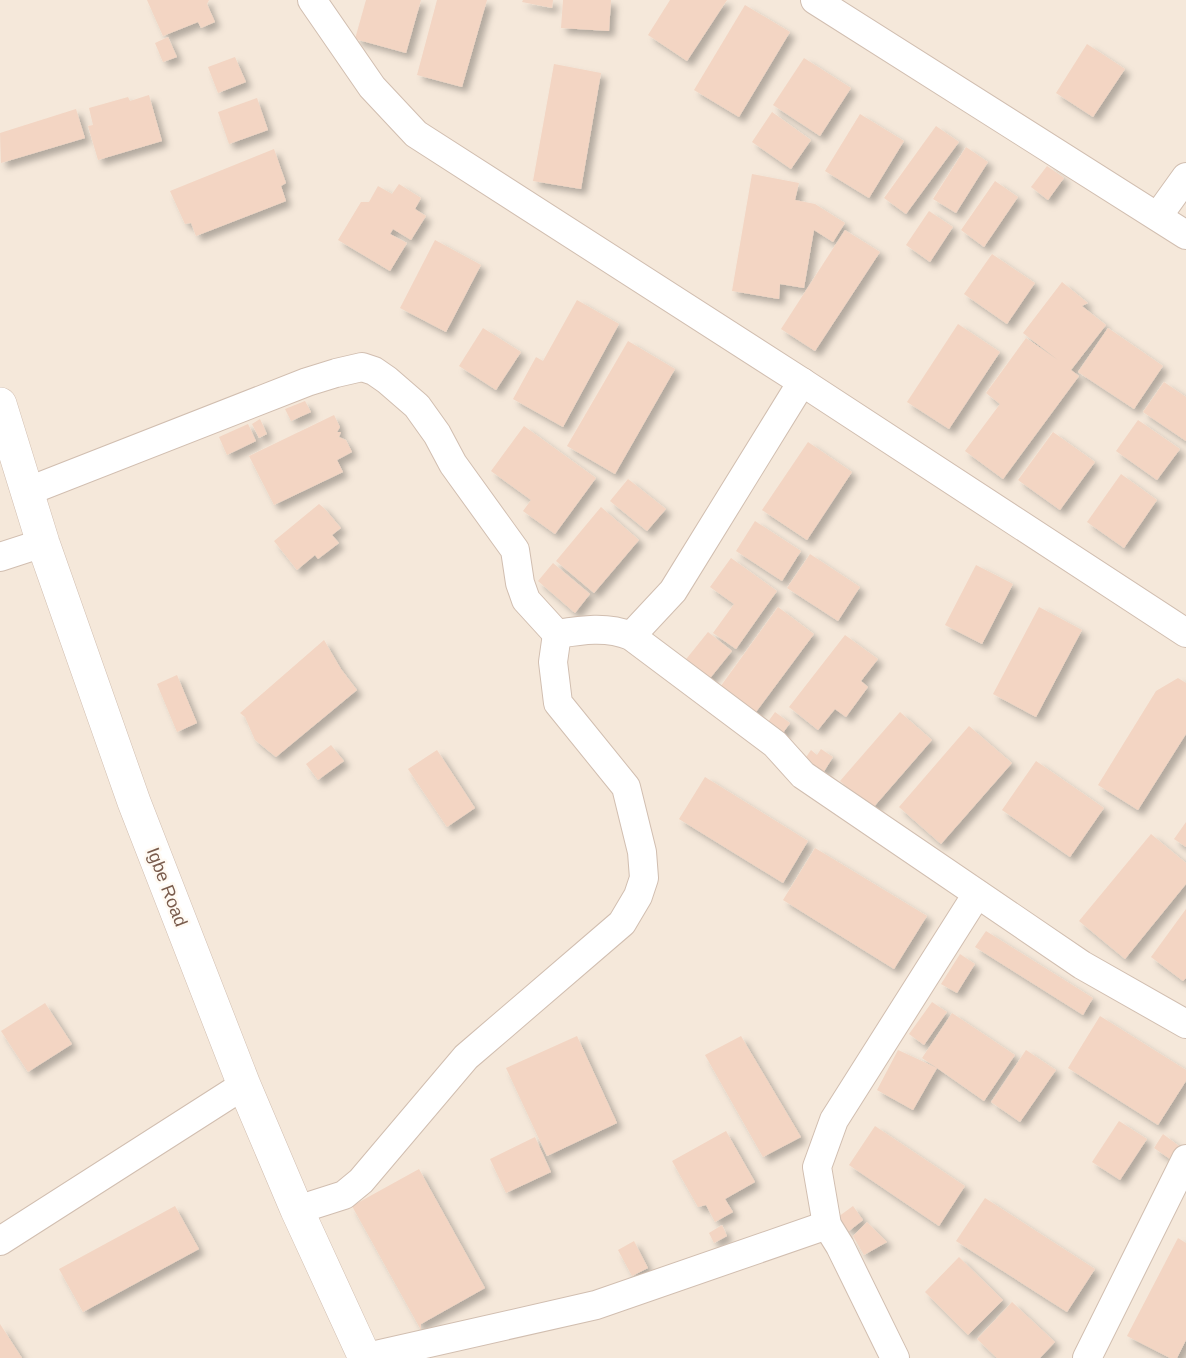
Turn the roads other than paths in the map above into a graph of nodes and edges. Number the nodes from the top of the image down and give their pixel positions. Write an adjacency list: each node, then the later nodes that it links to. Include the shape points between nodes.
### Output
1 (312, 0): 6 (street, via 372,87 416,134)
2 (815, 0): 4 (street)
3 (1186, 177): 4 (street)
4 (1158, 216): 5 (street)
5 (1186, 235)
6 (802, 382): 11 (street); 13 (street, via 673,591)
7 (0, 404): 8 (street, Igbe Road)
8 (26, 492): 9 (street, Igbe Road); 12 (street, via 307,382 362,367 387,380 417,406 515,550 526,600)
9 (43, 543): 10 (street); 16 (street, Igbe Road, via 134,802)
10 (0, 556)
11 (1186, 633)
12 (557, 634): 13 (street, via 602,630); 18 (street, via 553,662 558,703 626,787 642,852 644,878 638,896 622,923 466,1056 361,1181 344,1195)
13 (631, 636): 14 (street, via 775,744 803,775)
14 (977, 894): 15 (street, via 1082,965); 19 (street, via 834,1119 818,1167)
15 (1186, 1024)
16 (244, 1085): 18 (street, Igbe Road); 20 (street)
17 (1186, 1159): 23 (street)
18 (297, 1210): 21 (street, Igbe Road)
19 (827, 1225): 21 (street, via 596,1305); 22 (street)
20 (0, 1241)
21 (364, 1358)
22 (895, 1358)
23 (1088, 1358)

